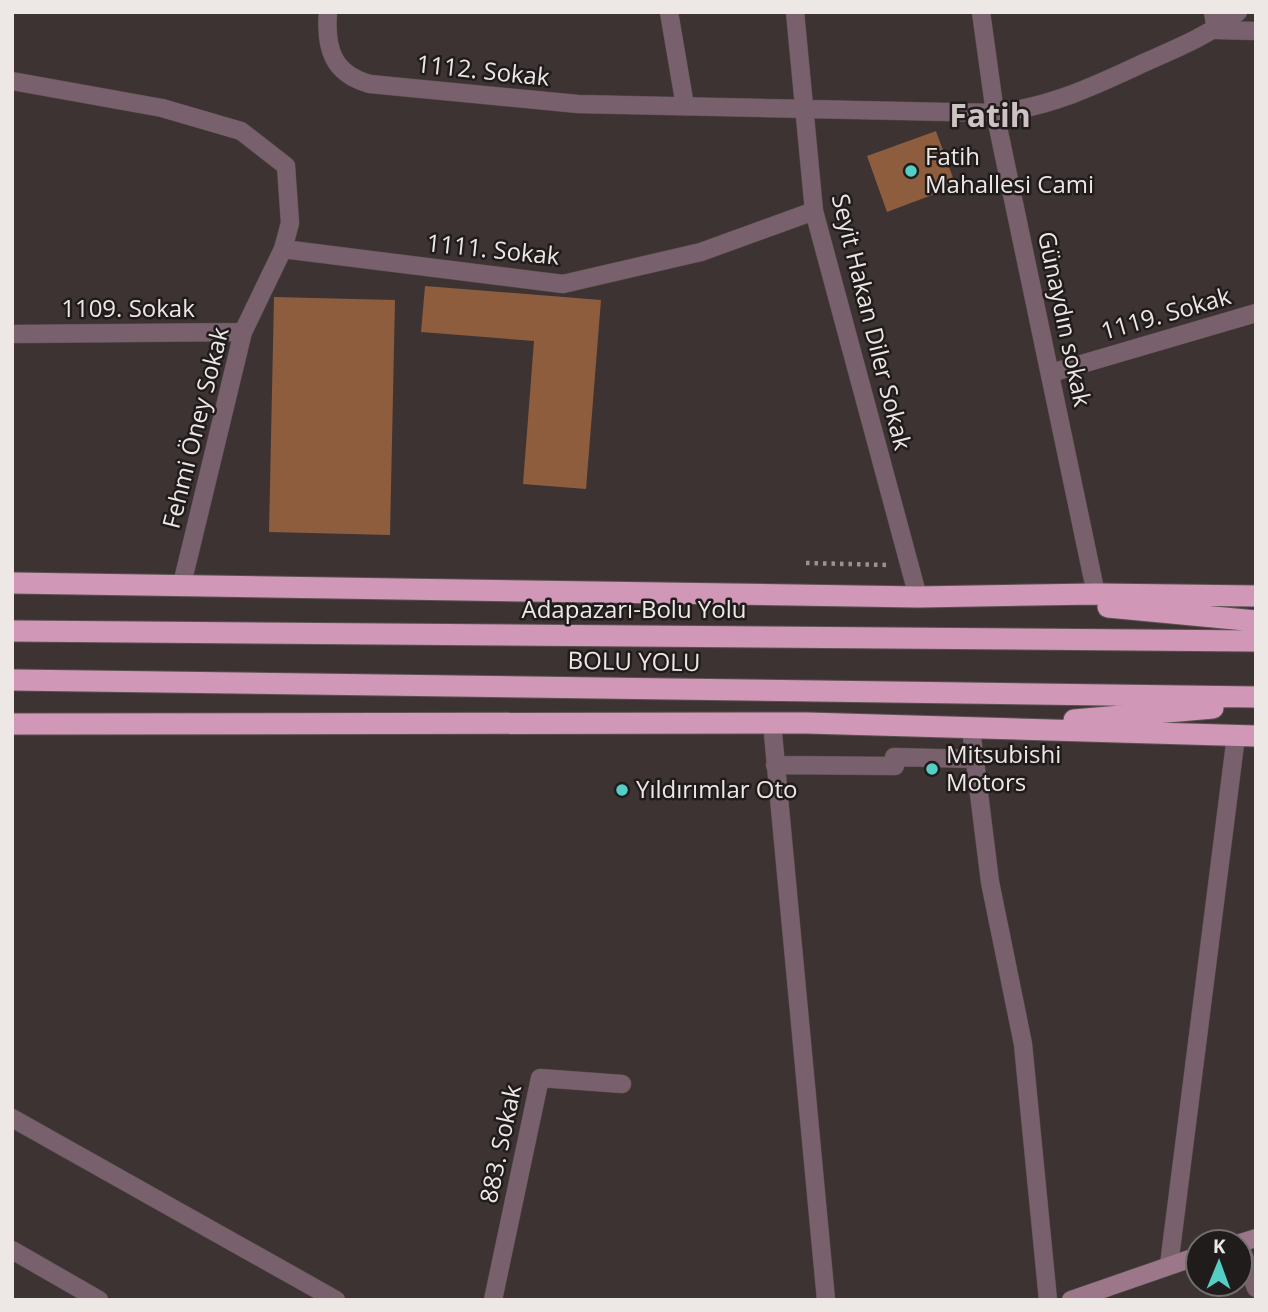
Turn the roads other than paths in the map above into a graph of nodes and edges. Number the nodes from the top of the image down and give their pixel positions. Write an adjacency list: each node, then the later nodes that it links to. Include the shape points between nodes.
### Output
1 (328, 12): 9 (street, 1112. Sokak, via 330,50 350,79 509,100)
2 (669, 12): 9 (street)
3 (795, 12): 10 (street, Seyit Hakan Diler Sokak)
4 (981, 12): 11 (street, Günaydın sokak)
5 (1238, 12): 6 (street)
6 (1214, 21): 7 (street); 11 (street, 1112. Sokak, via 1073,96)
7 (1256, 31)
8 (12, 81): 13 (street, Fehmi Öney Sokak, via 162,108 241,131 286,166 290,223)
9 (685, 106): 10 (street, 1112. Sokak)
10 (802, 107): 11 (street, 1112. Sokak); 12 (street, Seyit Hakan Diler Sokak)
11 (995, 113): 17 (street, Günaydın sokak)
12 (814, 211): 13 (street, 1111. Sokak, via 701,252 563,284); 23 (street, Seyit Hakan Diler Sokak)
13 (283, 249): 15 (street, Fehmi Öney Sokak)
14 (1256, 313): 17 (street, 1119. Sokak)
15 (243, 332): 16 (street, 1109. Sokak); 19 (street, Fehmi Öney Sokak)
16 (12, 334)
17 (1051, 373): 20 (street, Günaydın sokak)
18 (12, 583): 19 (highway)
19 (182, 584): 23 (highway)
20 (1096, 594): 21 (highway); 22 (highway)
21 (989, 596): 23 (highway); 24 (highway)
22 (1256, 596)
23 (918, 597)
24 (1256, 621)
25 (12, 631): 26 (highway, Adapazarı-Bolu Yolu)
26 (1256, 641)
27 (12, 680): 28 (highway, BOLU YOLU)
28 (1256, 696)
29 (1256, 704): 32 (highway)
30 (772, 723): 31 (highway); 32 (highway); 35 (street)
31 (12, 724)
32 (971, 729): 33 (highway); 34 (street)
33 (1246, 736): 40 (street)
34 (975, 759): 35 (street, via 894,757 895,766); 45 (street, via 990,882 1023,1044)
35 (775, 765): 44 (street)
36 (622, 1084): 43 (street, 883. Sokak, via 540,1078)
37 (12, 1118): 42 (street)
38 (12, 1251): 41 (street)
39 (1184, 1260): 40 (street)
40 (1169, 1265): 46 (street)
41 (99, 1300)
42 (336, 1300)
43 (493, 1300)
44 (826, 1300)
45 (1048, 1300)
46 (1071, 1300)

